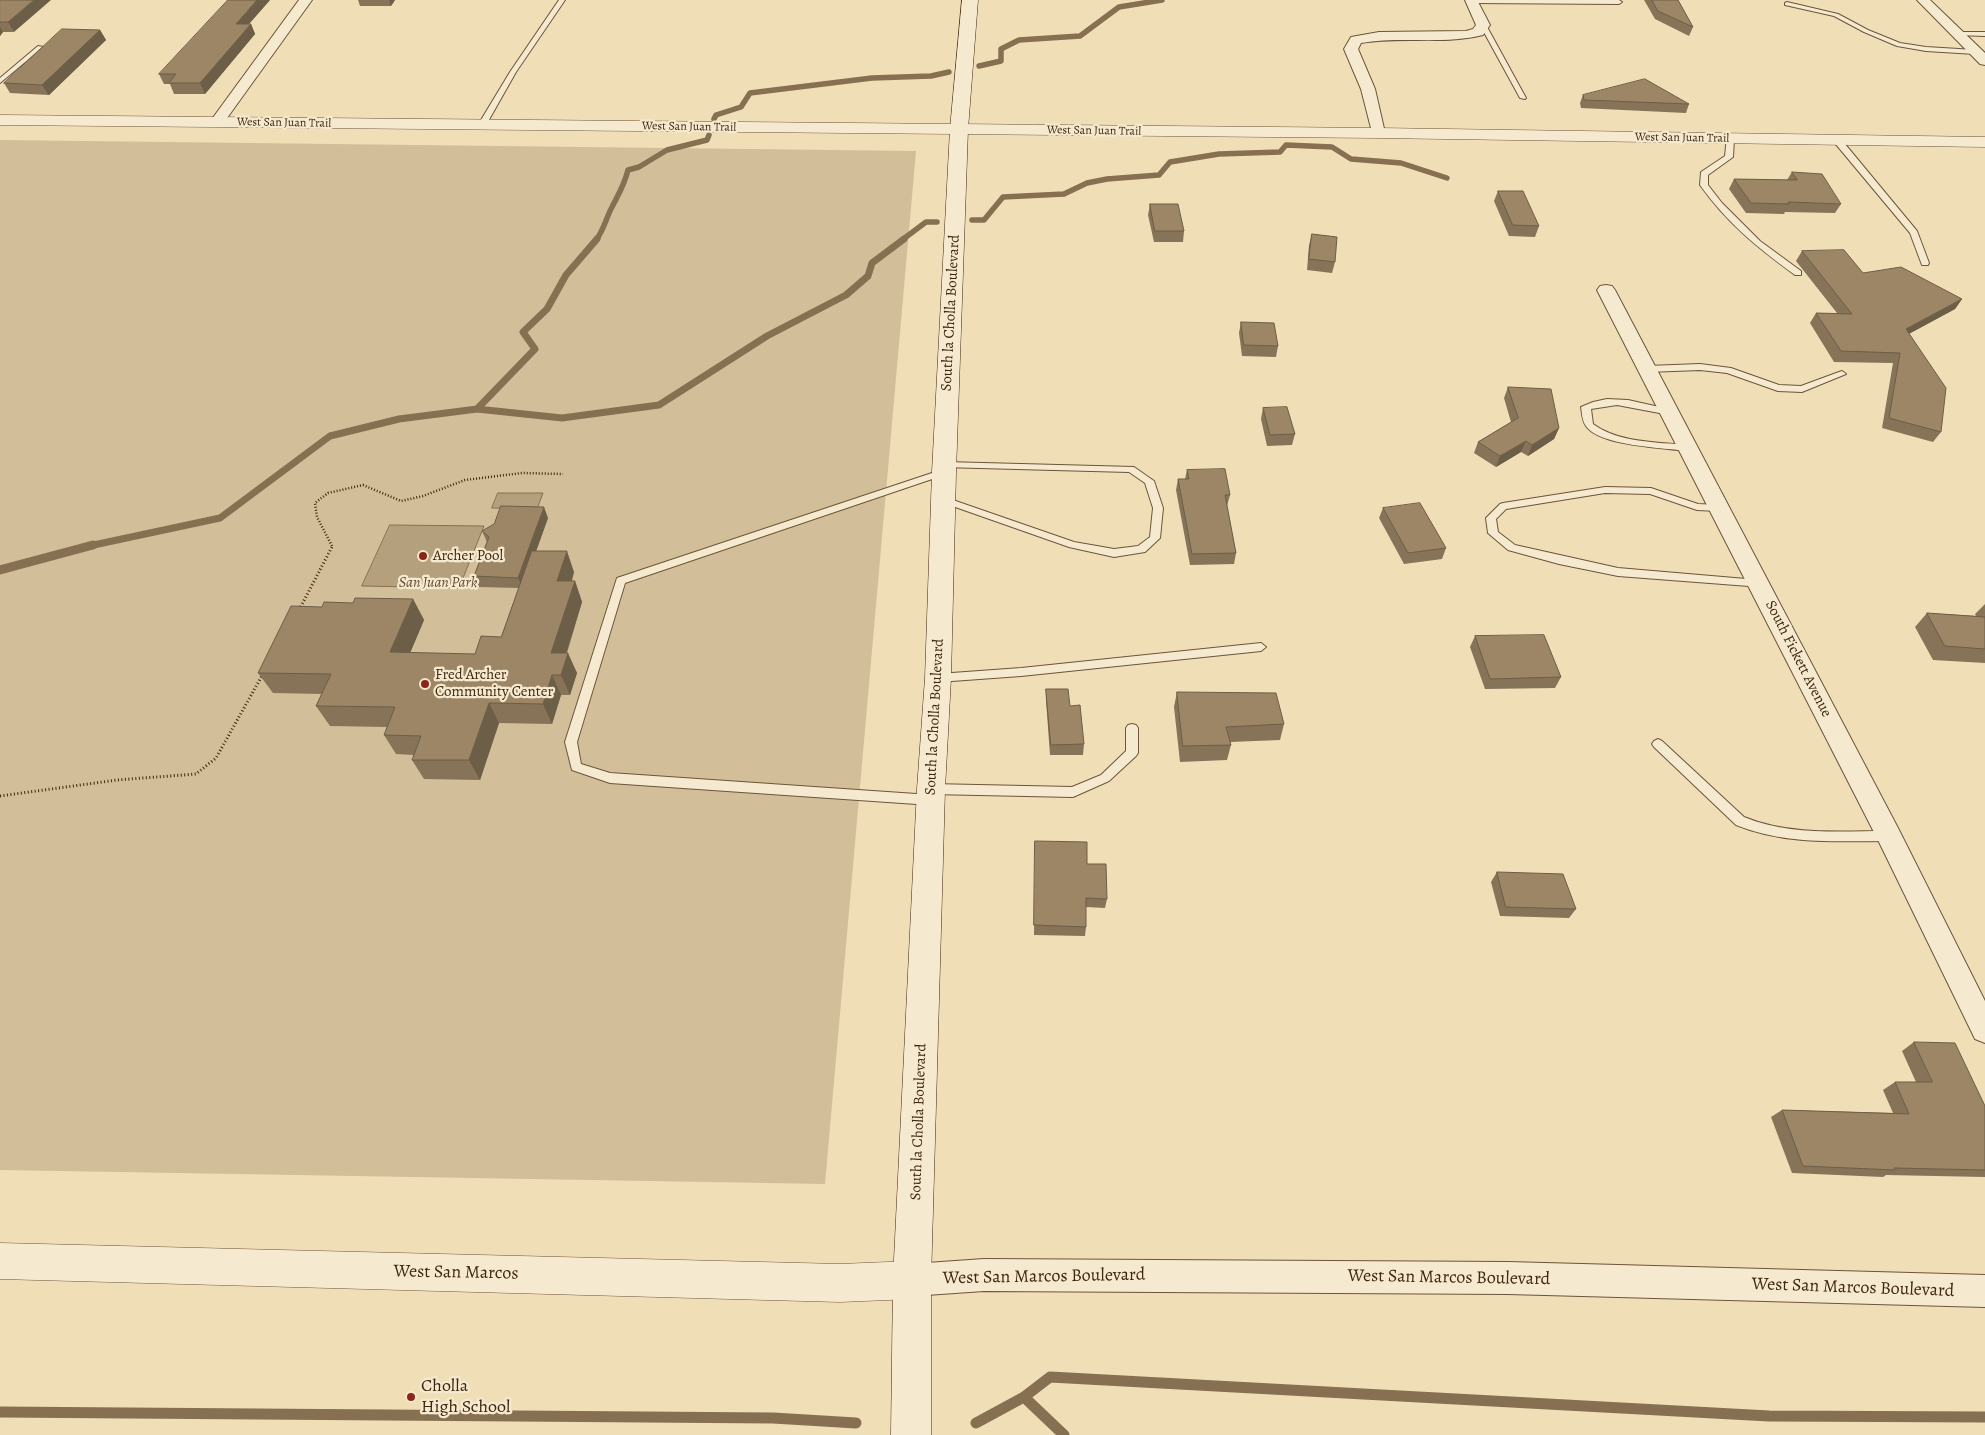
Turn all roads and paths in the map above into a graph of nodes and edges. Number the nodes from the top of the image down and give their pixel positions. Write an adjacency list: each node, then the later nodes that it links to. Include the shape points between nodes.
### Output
1 (306, 0): 16 (street)
2 (562, 0): 17 (lane)
3 (970, 0): 18 (street, South la Cholla Boulevard)
4 (1923, 0): 9 (street)
5 (1471, 1): 6 (lane); 8 (street)
6 (1619, 2)
7 (1787, 4): 12 (lane, via 1836,15 1899,45)
8 (1483, 25): 14 (lane); 19 (street, via 1478,32 1466,35 1379,36 1356,40 1351,48 1368,88)
9 (1958, 34): 10 (lane); 12 (street)
10 (1985, 34)
11 (40, 47): 13 (lane)
12 (1980, 57)
13 (0, 81)
14 (1523, 98)
15 (0, 120): 16 (street, West San Juan Trail)
16 (217, 122): 17 (street, West San Juan Trail)
17 (482, 125): 18 (street, West San Juan Trail)
18 (959, 129): 19 (street, West San Juan Trail); 31 (street, South la Cholla Boulevard)
19 (1378, 133): 20 (street, West San Juan Trail)
20 (1730, 138): 21 (street, West San Juan Trail); 24 (lane, via 1729,156 1704,174 1704,185 1718,205 1757,243)
21 (1837, 140): 22 (street, West San Juan Trail); 23 (lane, via 1914,233)
22 (1985, 142)
23 (1925, 263)
24 (1798, 273)
25 (1606, 290): 26 (street, South Fickett Avenue)
26 (1647, 369): 27 (lane, via 1700,367 1728,370 1778,388 1802,389); 28 (street, South Fickett Avenue)
27 (1842, 374)
28 (1670, 412): 29 (street, South Fickett Avenue); 29 (lane, via 1626,403 1599,402 1586,407 1590,427 1606,437)
29 (1688, 448): 32 (street, South Fickett Avenue)
30 (563, 474): 34 (path, via 522,473 465,480 400,501 363,485 328,493 315,503 317,517 332,545)
31 (944, 479): 31 (lane, via 1131,469 1148,481 1158,508 1155,538 1141,549 1114,553 1073,545); 37 (street, South la Cholla Boulevard); 40 (lane, via 621,582 571,742 576,767 610,778)
32 (1719, 508): 33 (street, South Fickett Avenue); 33 (lane, via 1698,507 1651,492 1605,490 1503,506 1491,518 1493,533 1512,548 1559,560 1618,572)
33 (1758, 584): 42 (street, South Fickett Avenue)
34 (297, 613)
35 (1261, 647): 37 (lane)
36 (264, 673): 41 (path, via 216,758 196,774 117,780)
37 (938, 678): 40 (street, South la Cholla Boulevard)
38 (1132, 728): 40 (lane, via 1132,753 1105,778 1073,792)
39 (1658, 744): 42 (lane, via 1740,821 1755,829 1783,834)
40 (931, 794): 45 (street, South la Cholla Boulevard)
41 (0, 796)
42 (1890, 836): 43 (street, South Fickett Avenue)
43 (1985, 1030)
44 (0, 1261): 45 (street, West San Marcos, via 849,1283)
45 (912, 1280): 46 (street, West San Marcos Boulevard, via 984,1275 1508,1278); 47 (street, South la Cholla Boulevard)
46 (1985, 1291)
47 (911, 1435)

